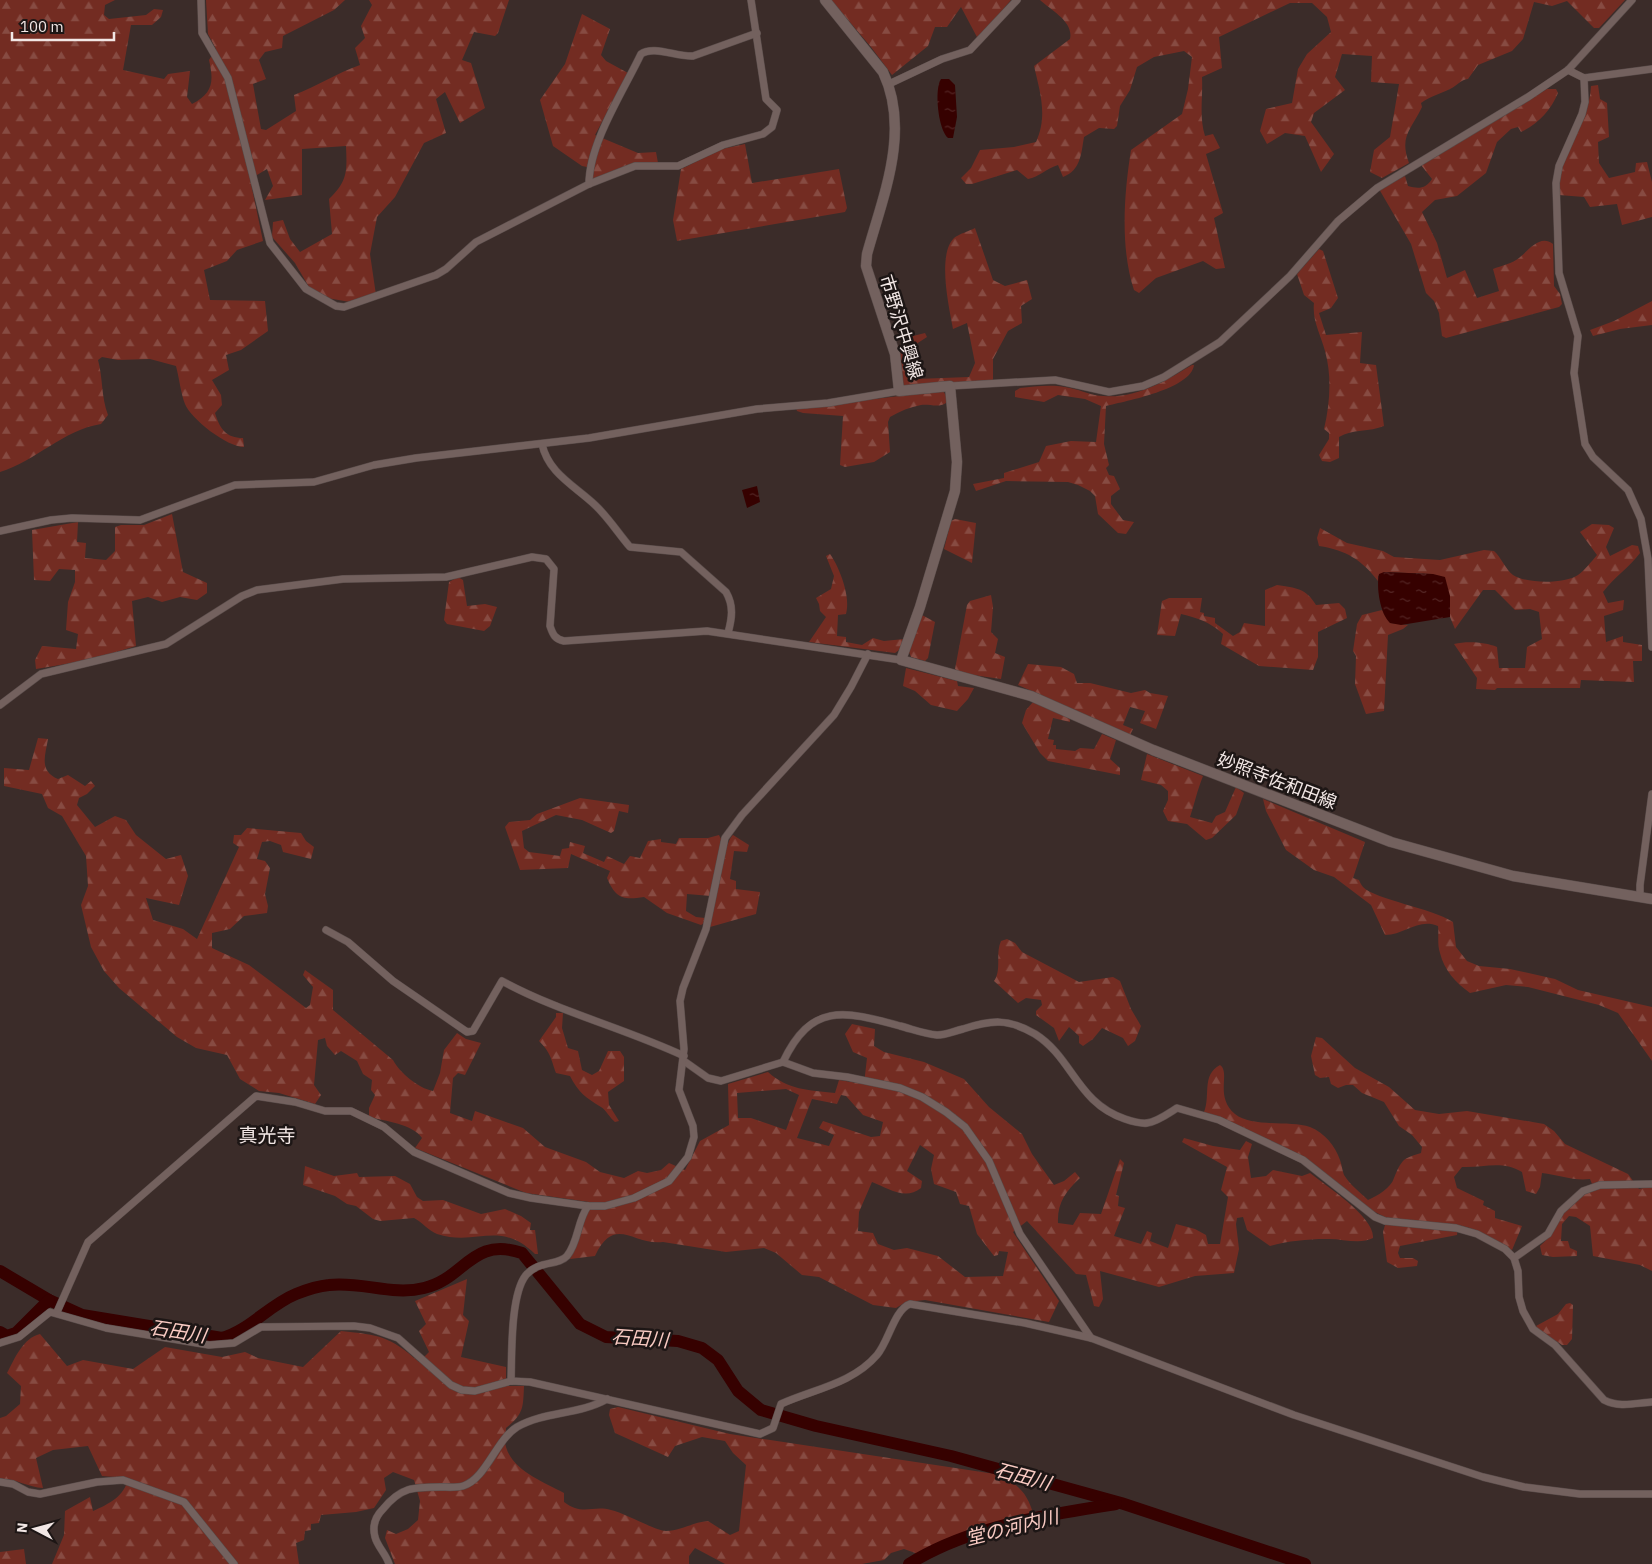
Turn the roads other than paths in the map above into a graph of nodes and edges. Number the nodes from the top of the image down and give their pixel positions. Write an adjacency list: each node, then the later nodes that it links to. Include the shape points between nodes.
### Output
1 (201, 0): 11 (street, via 202,33 228,78 270,243 306,289 336,306 358,304 436,275 476,242)
2 (751, 0): 6 (street)
3 (826, 0): 10 (main road, 市野沢中興線)
4 (1017, 0): 10 (street, via 970,50 927,65)
5 (1632, 0): 8 (street)
6 (757, 33): 11 (street, via 692,56 650,50 641,54 593,152); 11 (street, via 766,99 777,110 772,127 763,134 723,145 678,166 635,166)
7 (1652, 69): 9 (street)
8 (1568, 70): 9 (street); 12 (street, via 1377,188 1338,221 1290,276 1220,342 1164,378 1143,386 1109,392 1055,380)
9 (1584, 78): 17 (street, via 1582,114 1559,166 1556,183 1559,273 1578,336 1574,373 1585,444 1593,457 1628,490 1642,519 1648,559)
10 (889, 84): 13 (main road, 市野沢中興線, via 895,120 895,147 866,266 895,354)
11 (589, 184)
12 (950, 386): 13 (main road, 市野沢中興線); 19 (main road, 市野沢中興線, via 957,462 955,491)
13 (899, 391): 14 (street, via 828,403 757,408)
14 (542, 444): 15 (street, via 374,465 314,482 235,485 140,520 72,518); 16 (street, via 549,463 573,489 594,505 630,547 681,552 726,592 732,616)
15 (0, 531)
16 (728, 633): 18 (street); 20 (street, via 558,640 550,626 554,569 546,559 532,557 446,577 343,580 257,590 166,644 42,674)
17 (1652, 647)
18 (868, 654): 19 (street); 25 (street, via 834,715 742,815 725,838 706,929 682,988)
19 (900, 660): 22 (main road, 妙照寺佐和田線, via 1031,696 1153,750 1391,842 1513,876)
20 (0, 706)
21 (1652, 794): 22 (street)
22 (1640, 897): 23 (main road, 妙照寺佐和田線)
23 (1652, 899)
24 (326, 930): 25 (street, via 348,942 393,981 467,1032 472,1031 502,981 534,998 593,1019)
25 (684, 1059): 26 (street, via 708,1078 721,1081); 28 (street, via 679,1090 694,1137 688,1157 669,1182 651,1191 605,1206)
26 (783, 1062): 29 (street, via 803,1030 822,1017 864,1018 937,1035 996,1020 1035,1034 1052,1049 1104,1110 1147,1123 1178,1108 1212,1118 1302,1160 1375,1217 1385,1221 1456,1228 1488,1239); 31 (street, via 814,1073 900,1088 938,1107 965,1127 989,1161 1020,1234)
27 (1652, 1184): 29 (street, via 1600,1185 1583,1191 1561,1211 1548,1234)
28 (588, 1206): 30 (street, via 509,1192 414,1152 384,1127 352,1111 325,1111 256,1096 88,1242); 33 (street, via 567,1256 556,1262 542,1263 526,1275 514,1313)
29 (1514, 1258): 35 (street, via 1523,1311 1538,1335 1555,1345 1604,1400 1622,1405)
30 (57, 1312): 32 (street, via 50,1312 19,1337); 33 (street, via 106,1328 209,1345 234,1343 262,1328 370,1328 398,1338 451,1385 462,1390)
31 (1091, 1338): 34 (street, via 1025,1323 910,1304 899,1312 887,1341 864,1369 837,1384 781,1404 773,1428 760,1434); 37 (street, via 1294,1415 1483,1477 1524,1487 1580,1494)
32 (0, 1343)
33 (511, 1382): 34 (street, via 530,1382)
34 (607, 1399): 39 (street, via 594,1407 532,1420 516,1428 474,1480 462,1486 404,1489 378,1514 375,1526 375,1537)
35 (1652, 1402)
36 (0, 1482): 38 (street, via 40,1494 112,1480 132,1483 184,1502)
37 (1652, 1494)
38 (234, 1564)
39 (389, 1564)

